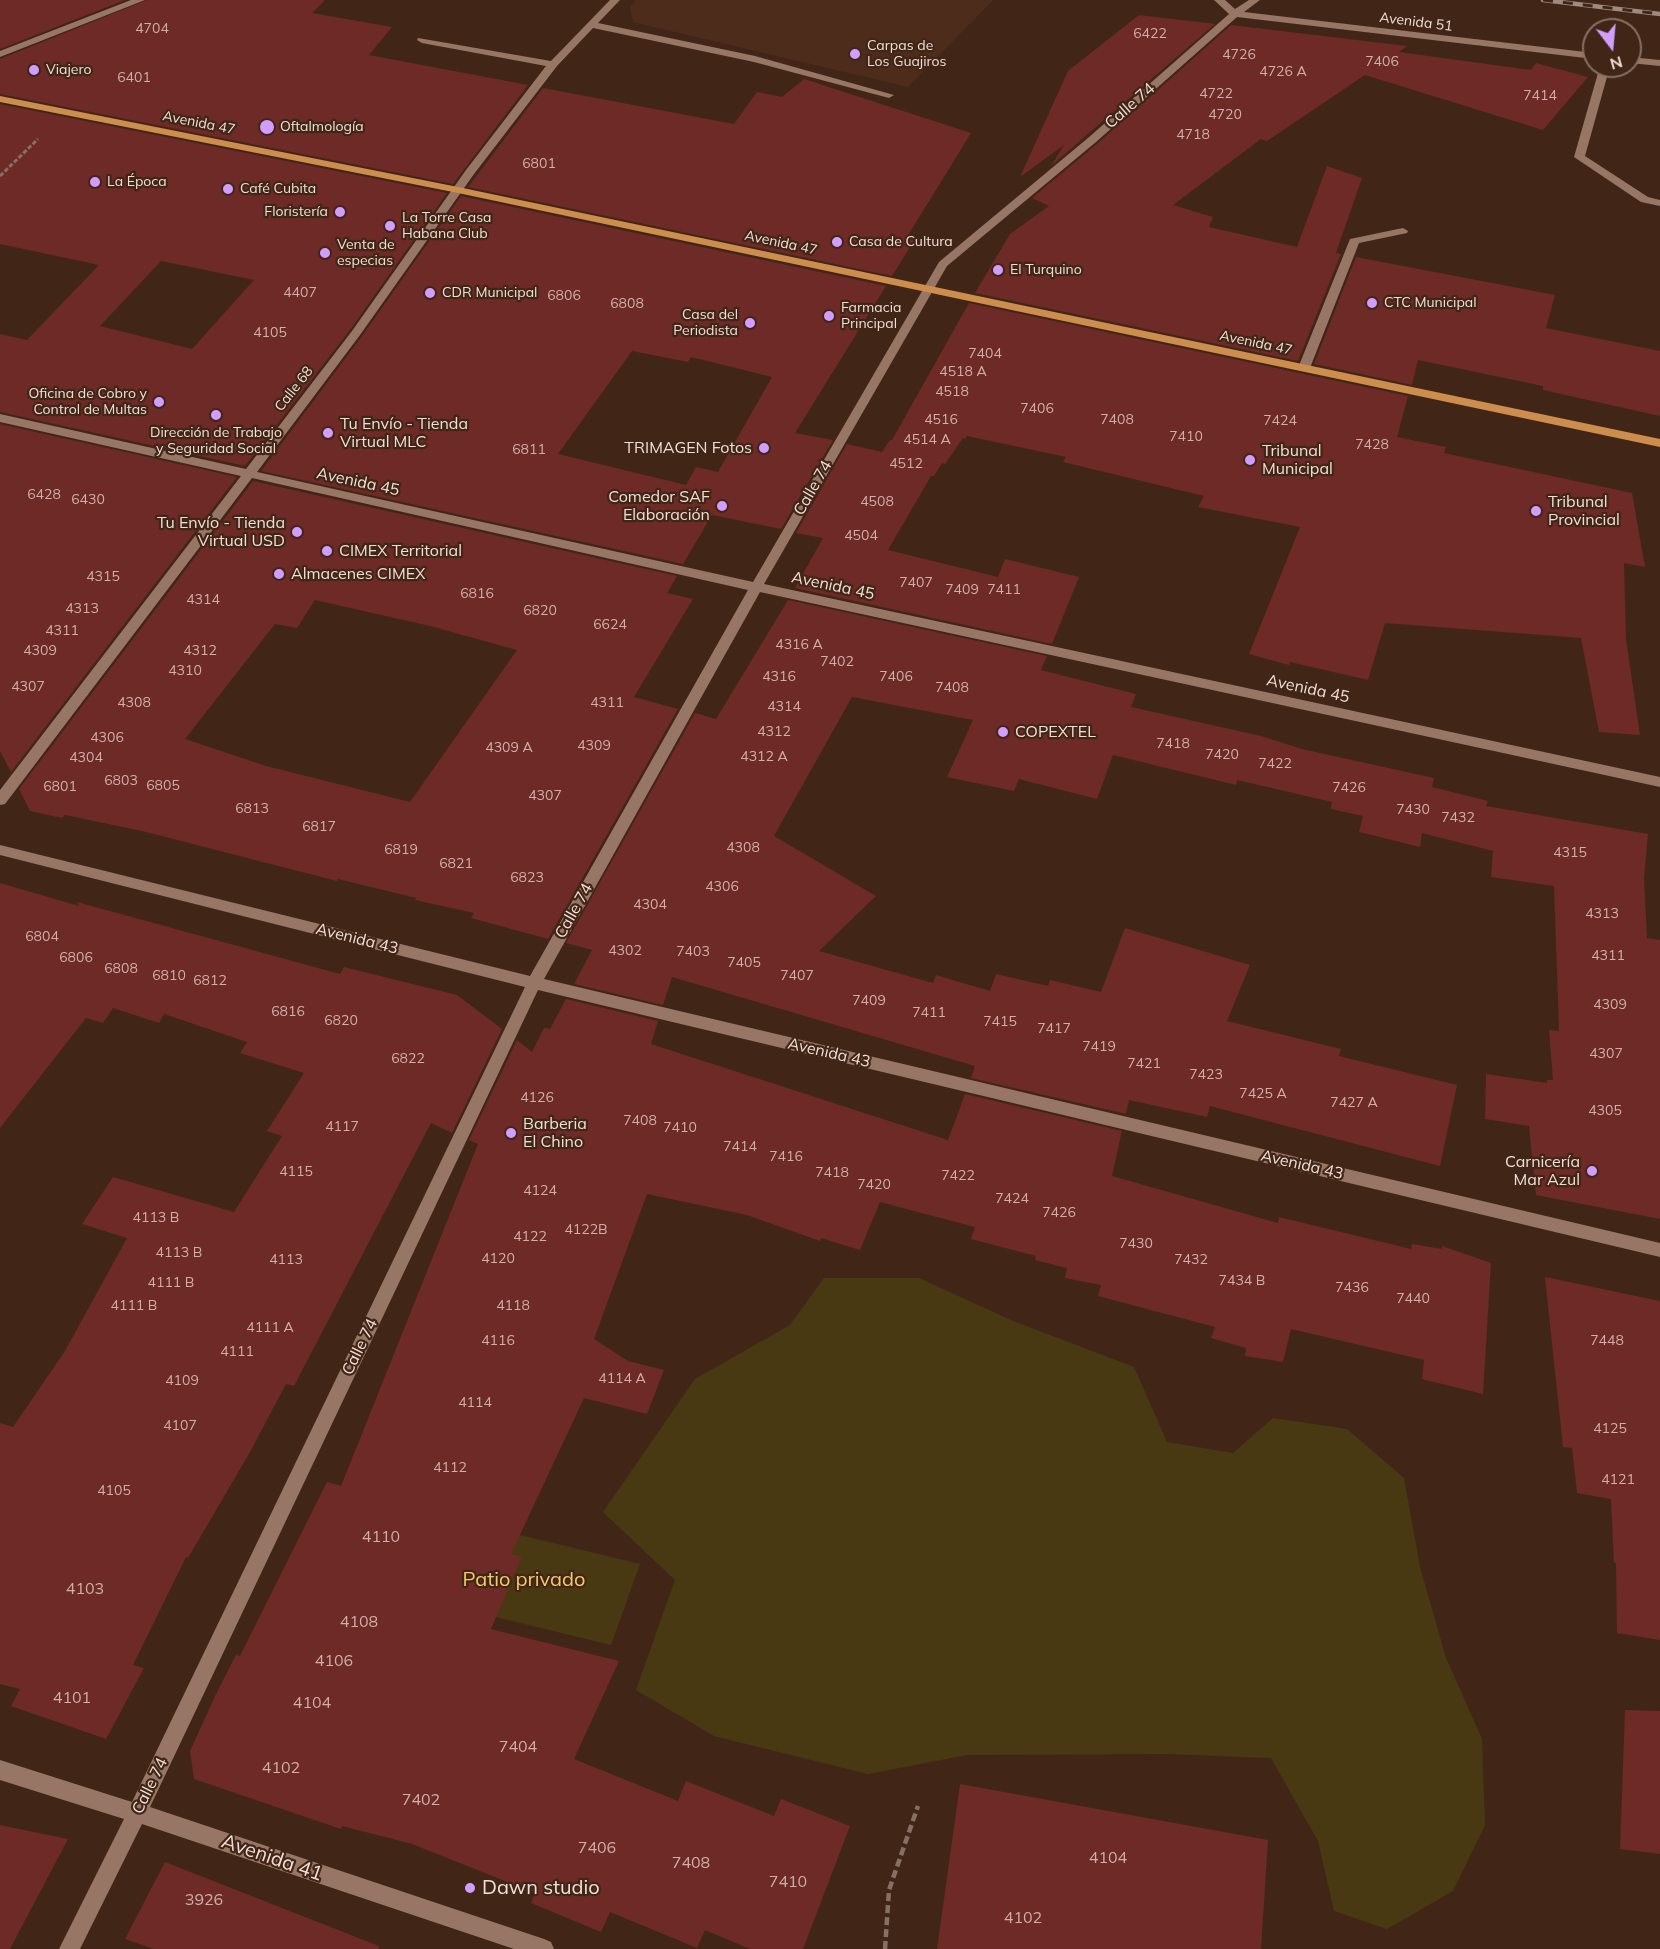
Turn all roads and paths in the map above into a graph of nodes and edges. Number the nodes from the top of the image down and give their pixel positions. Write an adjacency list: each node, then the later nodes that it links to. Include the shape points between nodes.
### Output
1 (140, 0): 8 (street)
2 (615, 0): 6 (street, Calle 68)
3 (1219, 0): 5 (street)
4 (1255, 0): 5 (street, Calle 74)
5 (1235, 14): 9 (street, Avenida 51); 21 (street, Calle 74, via 943,264)
6 (592, 25): 12 (street, Calle 68); 14 (street, via 755,59)
7 (422, 39): 12 (street)
8 (0, 54)
9 (1582, 55)
10 (1642, 61): 11 (street)
11 (1660, 63)
12 (553, 64): 18 (street, Calle 68)
13 (1602, 78): 19 (street, via 1579,157 1645,200)
14 (889, 95)
15 (0, 99): 16 (main road, Avenida 47)
16 (66, 112): 17 (path); 18 (main road, Avenida 47)
17 (0, 176)
18 (458, 190): 21 (main road, Avenida 47); 25 (street, Calle 68, via 356,333)
19 (1660, 203)
20 (1403, 231): 22 (street, via 1354,241)
21 (930, 289): 22 (main road, Avenida 47); 26 (street, Calle 74)
22 (1304, 368): 24 (main road, Avenida 47)
23 (0, 418): 25 (street, Avenida 45)
24 (1660, 443)
25 (247, 475): 26 (street, Avenida 45); 28 (street, Calle 68)
26 (756, 587): 27 (street, Avenida 45); 30 (street, Calle 74)
27 (1660, 782)
28 (0, 800)
29 (0, 850): 30 (street, Avenida 43)
30 (534, 983): 31 (street, Avenida 43); 34 (street, Calle 74)
31 (1660, 1250)
32 (0, 1770): 34 (street, Avenida 41)
33 (918, 1806): 37 (path, via 889,1890)
34 (137, 1813): 35 (street, Calle 74); 36 (street, Avenida 41)
35 (69, 1949)
36 (544, 1949)
37 (885, 1949)

